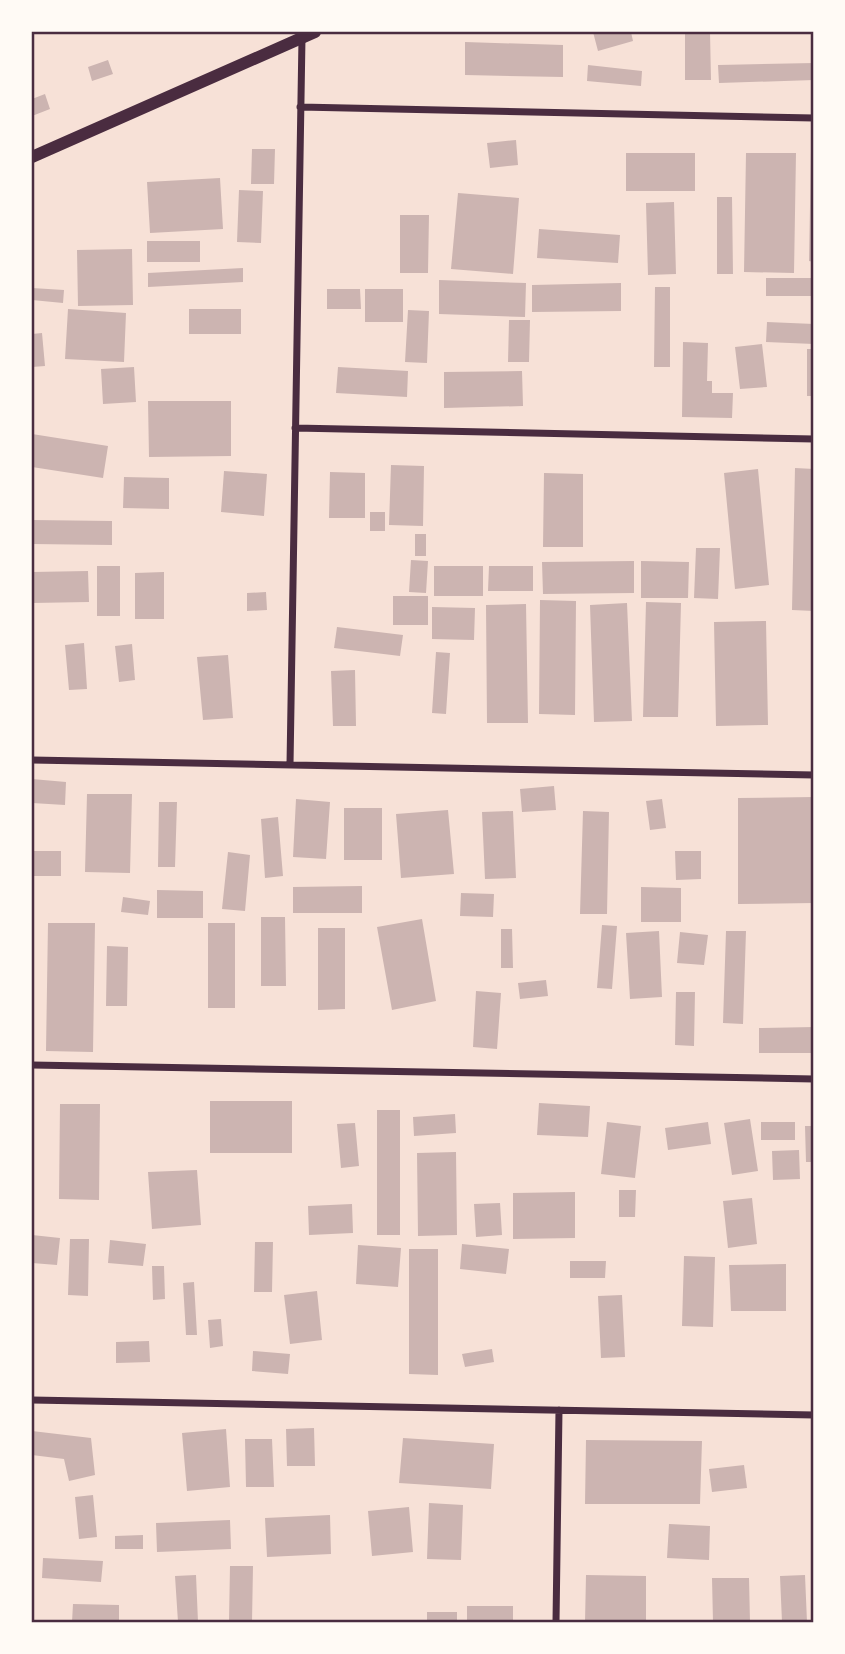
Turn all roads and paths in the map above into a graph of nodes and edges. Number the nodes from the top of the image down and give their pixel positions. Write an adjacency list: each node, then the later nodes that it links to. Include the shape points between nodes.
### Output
1 (315, 32): 2 (street)
2 (302, 37): 3 (street); 5 (street)
3 (300, 107): 4 (street); 6 (street)
4 (814, 118)
5 (32, 157)
6 (295, 428): 7 (street); 9 (street)
7 (814, 439)
8 (32, 760): 9 (street)
9 (290, 765): 10 (street)
10 (814, 775)
11 (32, 1065): 12 (street)
12 (814, 1079)
13 (32, 1400): 14 (street)
14 (559, 1410): 15 (street); 16 (street)
15 (814, 1415)
16 (556, 1622)

